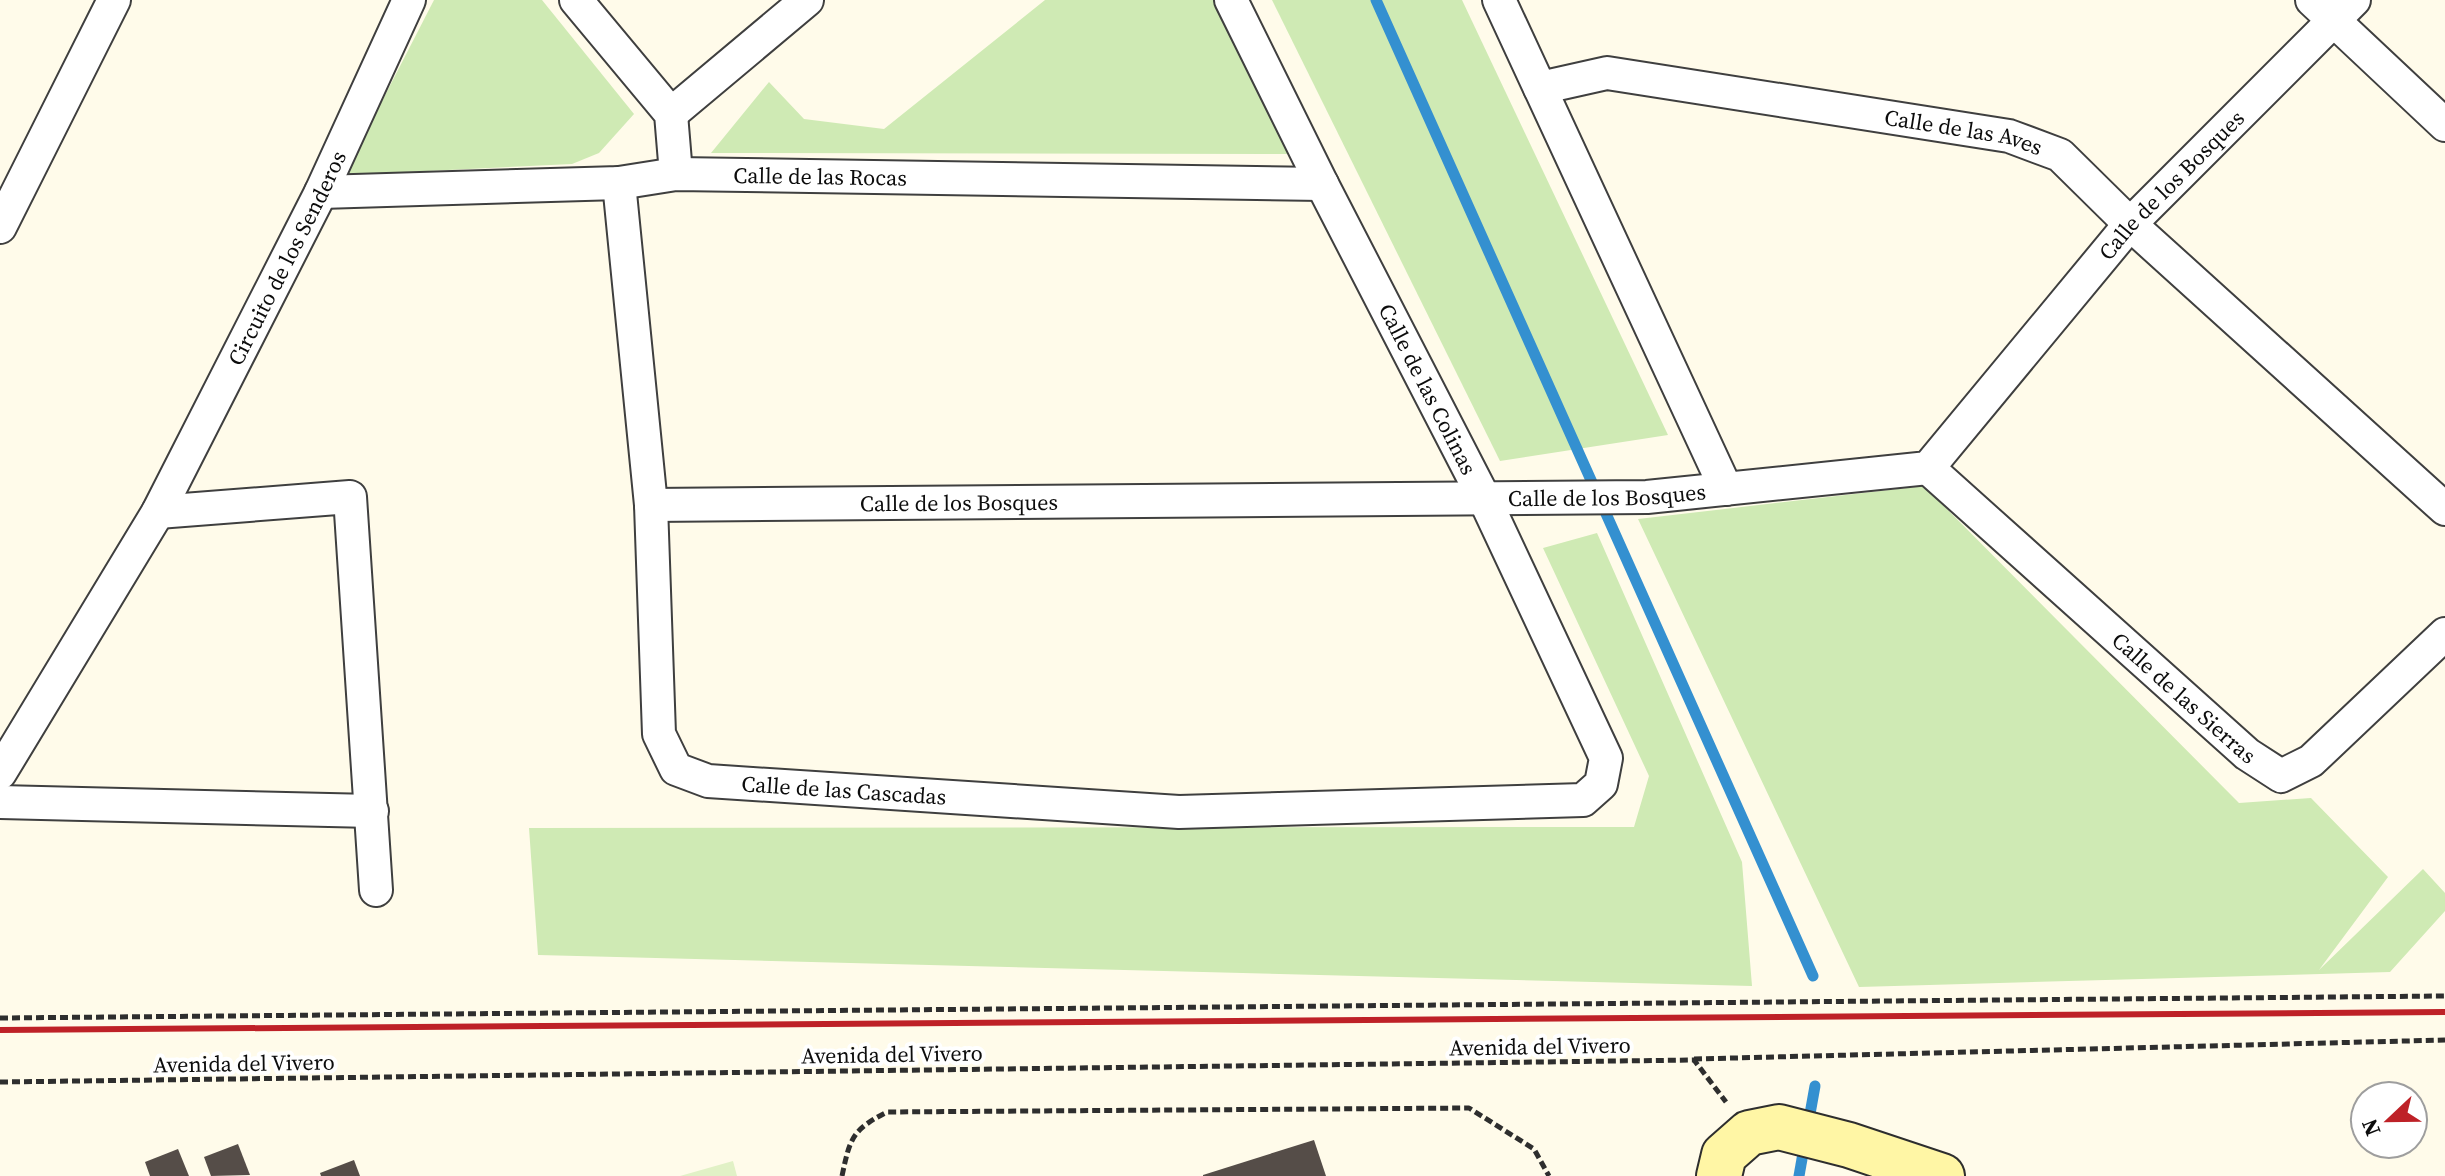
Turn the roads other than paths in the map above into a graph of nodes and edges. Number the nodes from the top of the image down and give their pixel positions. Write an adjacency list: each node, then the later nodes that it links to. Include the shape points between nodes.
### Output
1 (114, 0): 16 (street)
2 (409, 0): 14 (street, Circuito de los Senderos)
3 (576, 0): 9 (street)
4 (807, 0): 9 (street)
5 (1231, 0): 13 (street, Calle de las Colinas)
6 (1499, 0): 8 (street)
7 (2333, 7): 10 (street); 15 (street, Calle de los Bosques)
8 (1540, 88): 15 (street, Calle de las Aves, via 1607,73 2009,136 2060,155); 18 (street)
9 (671, 114): 11 (street)
10 (2445, 125)
11 (676, 174): 12 (street, Calle de las Rocas); 13 (street, Calle de las Rocas)
12 (619, 183): 14 (street, Calle de las Rocas); 20 (street, Calle de las Cascadas)
13 (1322, 184): 19 (street, Calle de las Colinas)
14 (321, 192): 22 (street, Circuito de los Senderos)
15 (2130, 224): 17 (street, Calle de los Bosques); 21 (street, Calle de las Aves)
16 (0, 227)
17 (1928, 468): 18 (street, Calle de los Bosques); 23 (street, Calle de las Sierras, via 2247,754 2281,776 2311,761)
18 (1726, 489): 19 (street, Calle de los Bosques, via 1647,497)
19 (1485, 500): 20 (street, Calle de los Bosques); 25 (street, Calle de las Colinas, via 1606,758)
20 (651, 505): 25 (street, Calle de las Cascadas, via 659,734 676,769 708,781 1179,812 1583,800)
21 (2445, 509)
22 (158, 512): 24 (street, Circuito de los Senderos); 27 (street, via 350,497)
23 (2445, 634)
24 (0, 773)
25 (1601, 784)
26 (0, 802): 27 (street)
27 (372, 811): 28 (street)
28 (376, 890)
29 (1719, 1176): 30 (street, via 1724,1155 1764,1130 1849,1145)
30 (1942, 1176)

